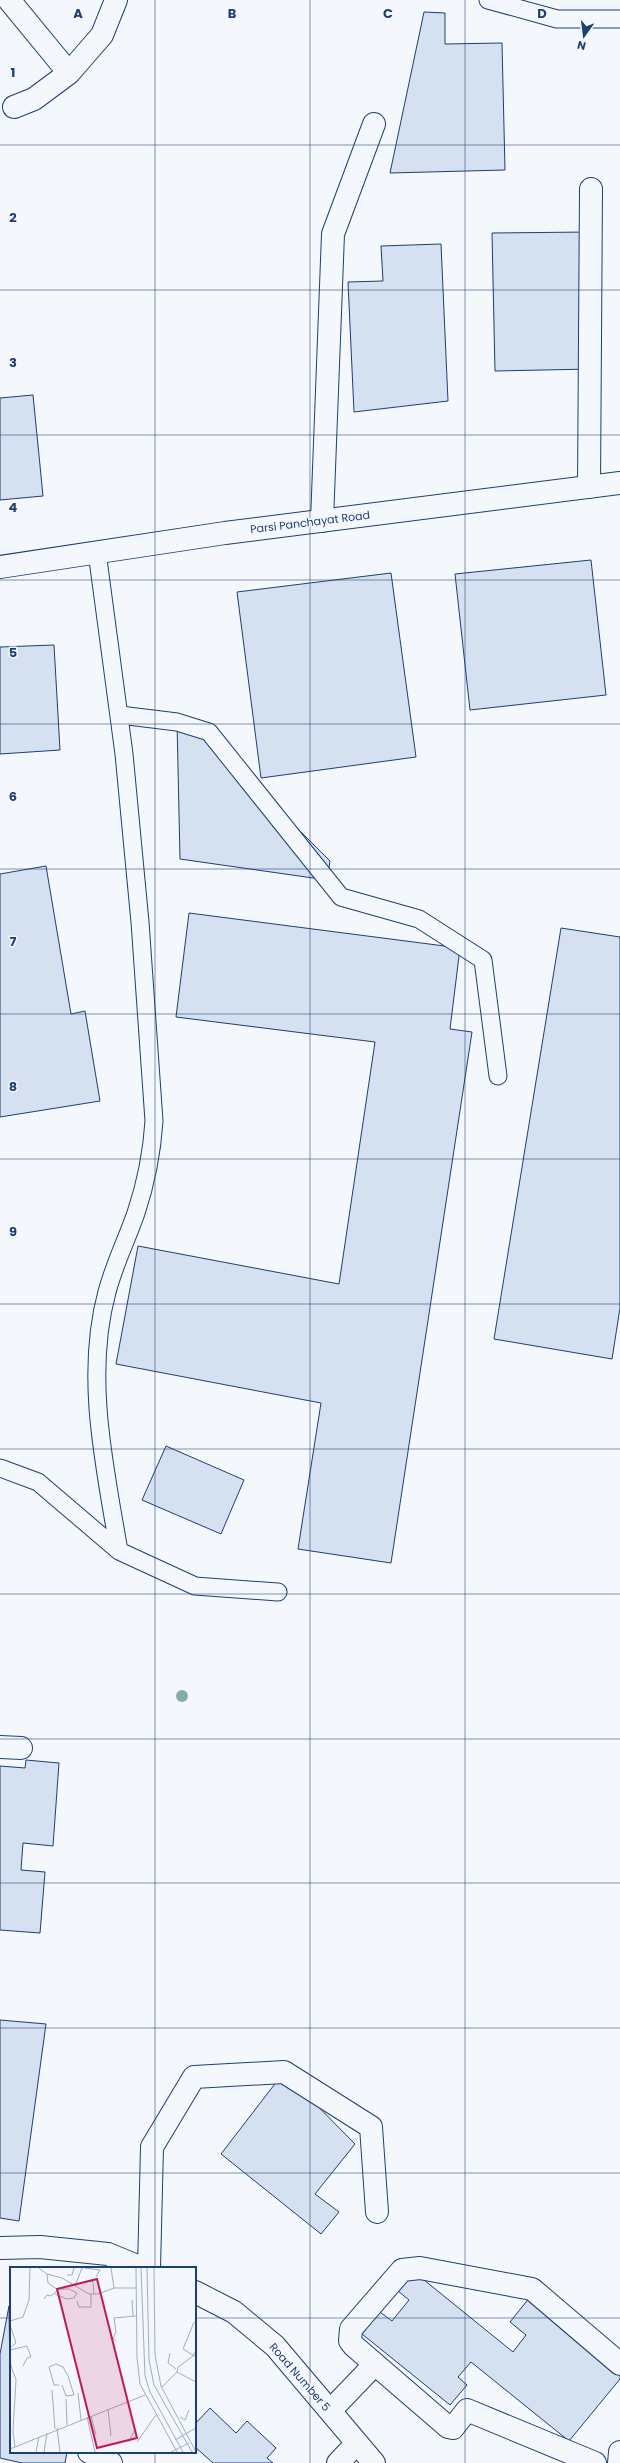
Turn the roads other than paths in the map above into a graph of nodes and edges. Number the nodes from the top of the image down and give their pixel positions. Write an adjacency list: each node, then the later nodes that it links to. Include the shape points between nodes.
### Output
1 (9, 0): 5 (street)
2 (116, 0): 5 (street, via 102,35)
3 (488, 0): 4 (lane, via 557,19)
4 (620, 19)
5 (69, 73): 6 (street, via 34,99)
6 (14, 107)
7 (374, 124): 11 (street, via 333,234)
8 (591, 189): 10 (street)
9 (620, 483): 10 (street, Parsi Panchayat Road)
10 (589, 487): 11 (street, Parsi Panchayat Road)
11 (322, 521): 12 (street, Parsi Panchayat Road)
12 (97, 552): 13 (street, Parsi Panchayat Road); 14 (lane)
13 (0, 567)
14 (120, 716): 15 (lane, via 176,722 208,732 342,897 419,919 482,960); 17 (lane, via 140,922 154,1121 152,1150 146,1174 136,1212 106,1294 100,1336 97,1388 100,1438)
15 (498, 1076)
16 (0, 1468): 17 (lane, via 38,1482)
17 (119, 1551): 18 (lane, via 194,1586)
18 (278, 1592)
19 (377, 2212): 23 (street, via 371,2127 284,2072 194,2077 152,2147)
20 (0, 2248): 21 (street, via 40,2247)
21 (106, 2261): 22 (street)
22 (137, 2267)
23 (149, 2267)
24 (196, 2293): 27 (street, Road Number 5, via 234,2312 275,2346)
25 (375, 2364): 26 (street, via 350,2341 351,2329 402,2270 413,2267 532,2289); 27 (street); 34 (street, via 448,2427 453,2428 467,2410)
26 (620, 2364)
27 (330, 2411): 28 (street, Road Number 5)
28 (357, 2443): 32 (street); 33 (street, Road Number 5)
29 (620, 2452): 35 (street)
30 (91, 2453): 31 (street)
31 (111, 2463)
32 (338, 2463)
33 (374, 2463)
34 (595, 2463)
35 (619, 2463)

